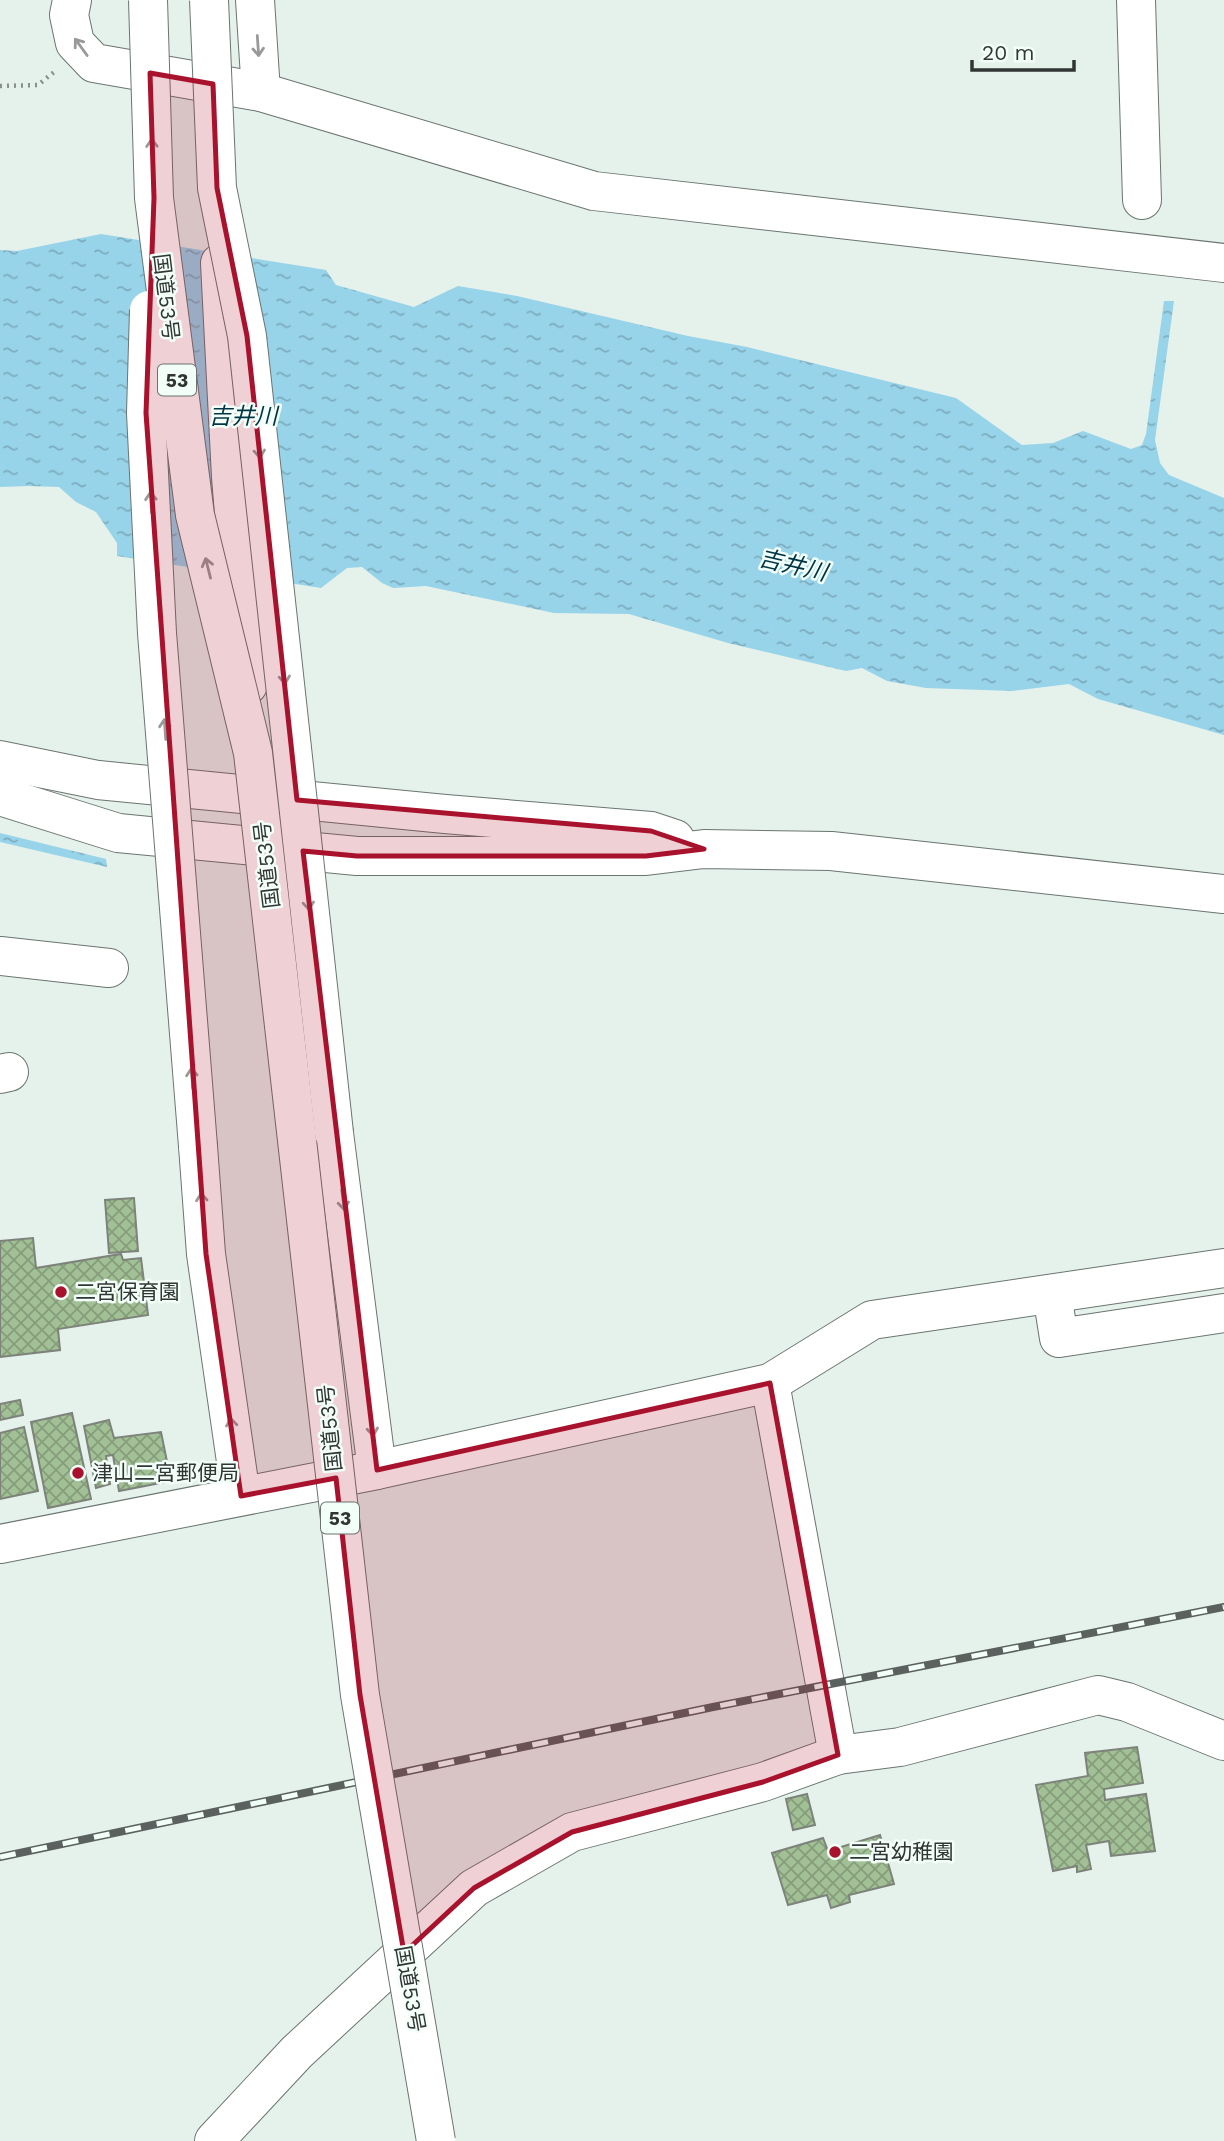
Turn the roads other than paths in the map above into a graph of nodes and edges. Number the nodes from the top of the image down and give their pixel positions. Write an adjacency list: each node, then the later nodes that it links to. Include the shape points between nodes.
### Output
1 (72, 0): 6 (main road, one-way to 1, via 94,64 75,43 69,15)
2 (148, 0): 8 (main road, 国道53号 / 53, one-way to 2, bridge)
3 (209, 0): 7 (main road, 国道53号 / 53, bridge)
4 (255, 0): 6 (main road, one-way to 6)
5 (1136, 0): 9 (main road)
6 (261, 92): 10 (main road, via 594,191)
7 (217, 188): 11 (main road, 国道53号 / 53, bridge, via 231,477); 22 (main road, one-way to 22, bridge, via 247,336 334,1133)
8 (153, 198): 11 (main road, 国道53号 / 53, one-way to 8, bridge, via 195,515); 23 (main road, one-way to 8, bridge, via 206,1254 158,633 146,413)
9 (1142, 200)
10 (1224, 263)
11 (253, 753): 28 (main road, 国道53号 / 53, bridge, via 360,1695)
12 (0, 760): 14 (main road, via 99,780 651,831)
13 (0, 796): 14 (main road, via 118,833 356,856 646,856)
14 (704, 849): 15 (main road, via 831,851)
15 (1224, 894)
16 (0, 956): 17 (main road)
17 (109, 968)
18 (1224, 1268): 19 (main road)
19 (1052, 1294): 20 (main road, via 1059,1338); 21 (main road, via 872,1320)
20 (1224, 1313)
21 (770, 1382): 22 (main road); 26 (main road)
22 (377, 1470): 23 (main road)
23 (241, 1496): 24 (main road)
24 (0, 1544)
25 (1224, 1741): 26 (main road, via 1098,1695 900,1746)
26 (838, 1755): 27 (main road, via 762,1782 572,1832 474,1888 298,2052)
27 (214, 2141)
28 (436, 2141)

